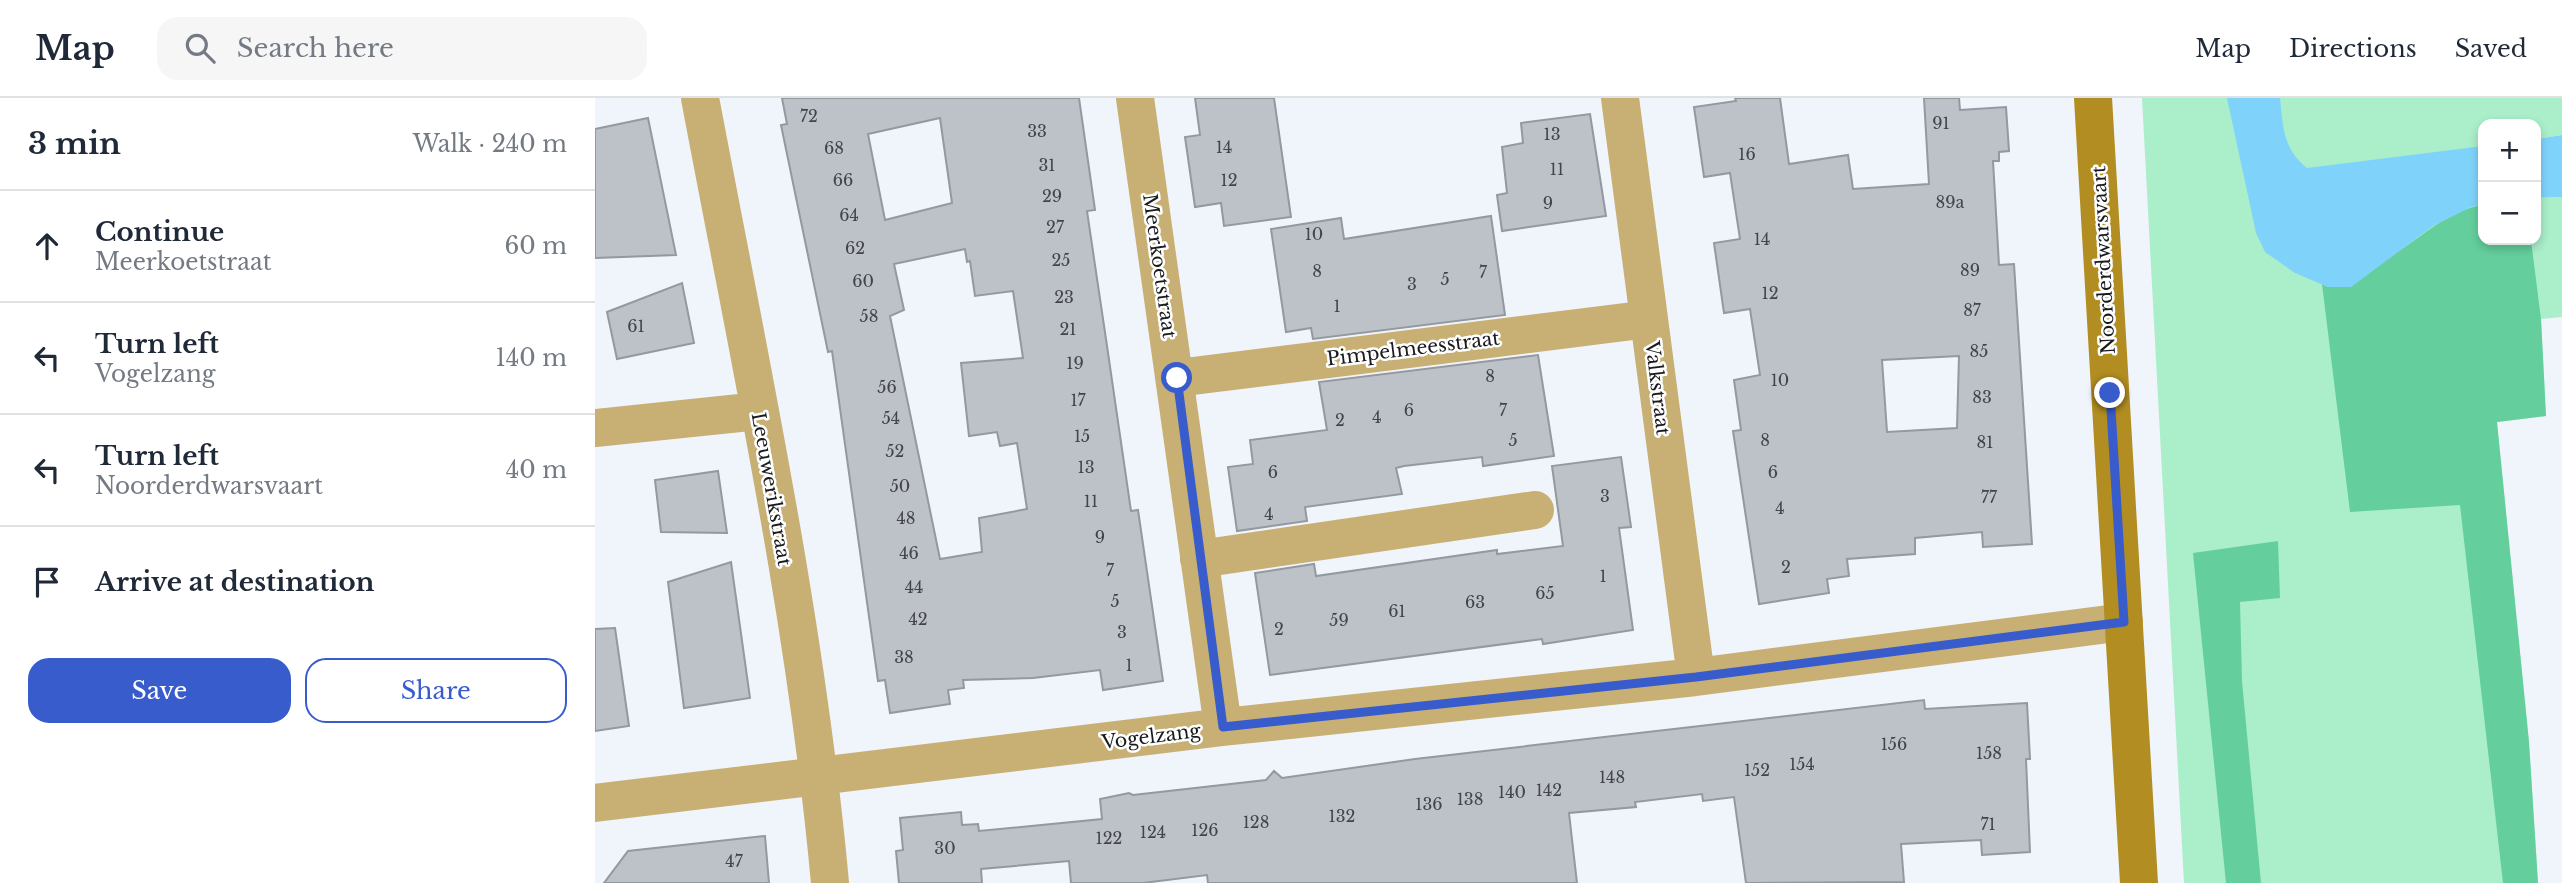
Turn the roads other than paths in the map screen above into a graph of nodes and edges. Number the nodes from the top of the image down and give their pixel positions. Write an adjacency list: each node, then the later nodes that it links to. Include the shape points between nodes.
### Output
1 (700, 98): 7 (street, Leeuwerikstraat)
2 (1135, 98): 6 (street, Meerkoetstraat)
3 (1620, 98): 5 (street, Valkstraat)
4 (2093, 98): 11 (main road, Noorderdwarsvaart)
5 (1649, 318): 6 (street, Pimpelmeesstraat); 12 (street, Valkstraat)
6 (1177, 378): 10 (street, Meerkoetstraat)
7 (759, 411): 8 (street); 14 (street, Leeuwerikstraat)
8 (595, 428)
9 (1535, 510): 10 (street)
10 (1199, 559): 13 (street, Meerkoetstraat)
11 (2124, 622): 12 (street, Vogelzang); 17 (main road, Noorderdwarsvaart)
12 (1696, 677): 13 (street, Vogelzang)
13 (1223, 727): 14 (street, Vogelzang)
14 (820, 776): 15 (street, Vogelzang); 16 (street, Leeuwerikstraat)
15 (595, 803)
16 (830, 883)
17 (2139, 883)

